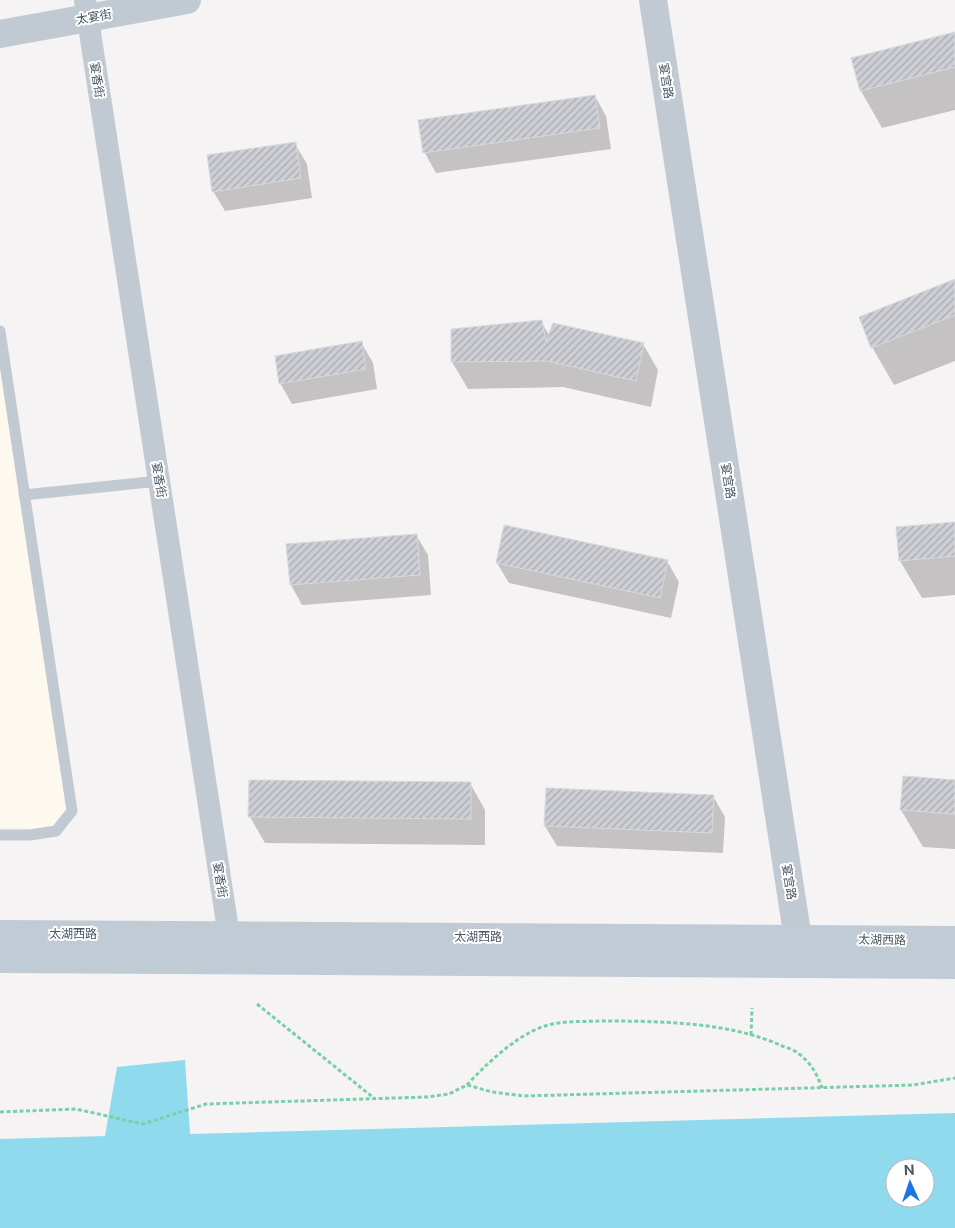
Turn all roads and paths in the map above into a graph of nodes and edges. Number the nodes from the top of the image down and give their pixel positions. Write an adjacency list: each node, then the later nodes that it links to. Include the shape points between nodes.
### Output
1 (187, 0): 3 (street, 太宴街)
2 (653, 0): 12 (street, 宴宫路)
3 (86, 9): 4 (street, 太宴街); 6 (street, 宴香街)
4 (0, 34)
5 (0, 331): 7 (lane)
6 (159, 481): 7 (lane); 11 (street, 宴香街)
7 (24, 495): 8 (lane, via 72,811 56,831)
8 (0, 835)
9 (0, 934): 11 (main road, 太湖西路)
10 (955, 940): 12 (main road, 太湖西路)
11 (228, 948): 12 (main road, 太湖西路); 13 (main road, 太湖西路)
12 (798, 951): 14 (main road, 太湖西路)
13 (0, 959)
14 (955, 965)
15 (257, 1004): 21 (path)
16 (752, 1008): 17 (path)
17 (751, 1035): 19 (path, via 712,1026 633,1021 567,1022 542,1026 515,1042); 20 (path, via 764,1037 799,1053 816,1071)
18 (955, 1078): 20 (path, via 913,1085)
19 (467, 1085): 20 (path, via 524,1096); 21 (path, via 449,1094)
20 (822, 1088)
21 (375, 1099): 22 (path, via 206,1104 143,1124 76,1109)
22 (0, 1112)

